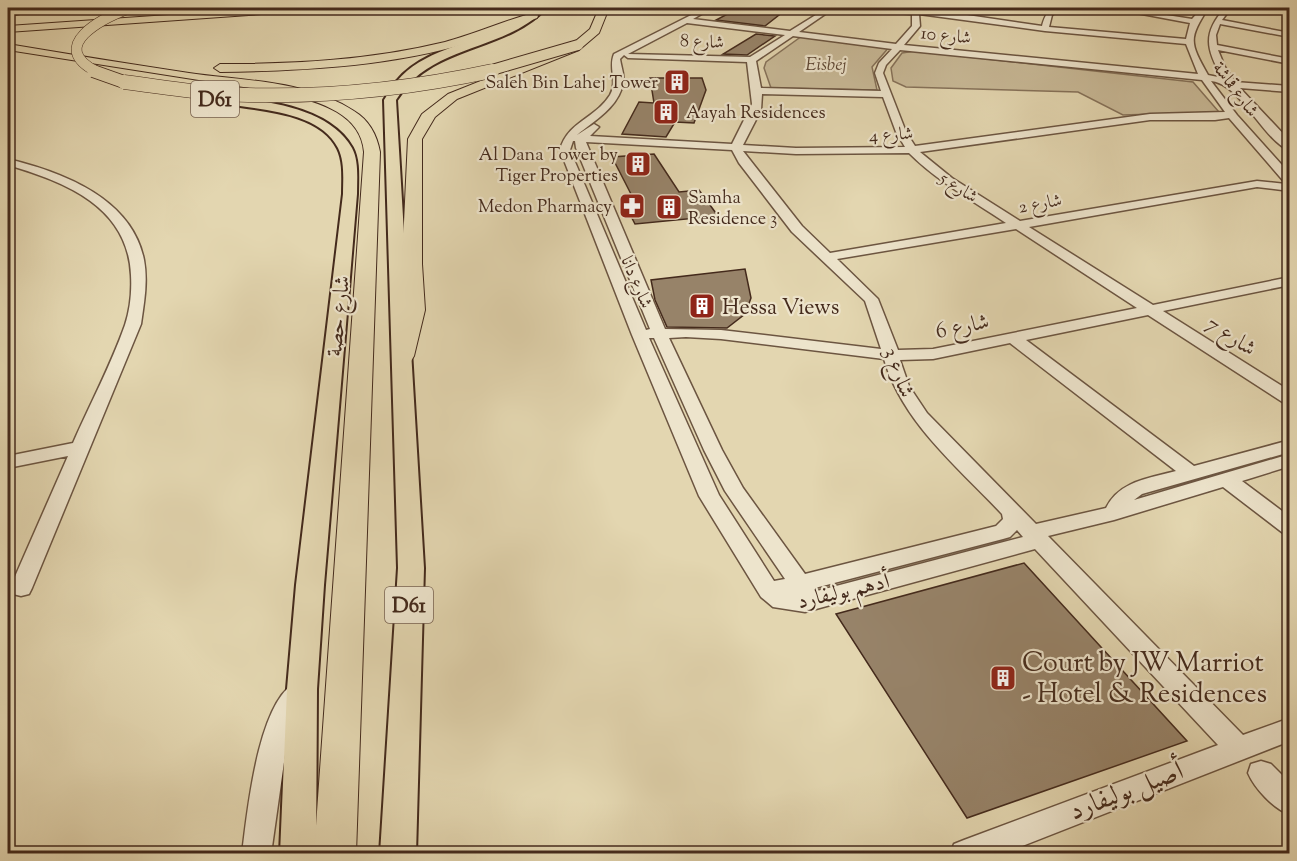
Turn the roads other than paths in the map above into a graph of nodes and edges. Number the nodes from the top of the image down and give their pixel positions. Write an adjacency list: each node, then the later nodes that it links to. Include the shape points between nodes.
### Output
1 (39, 8): 18 (highway)
2 (130, 8): 37 (main road, شارع حصة / D61, bridge, via 91,27 76,46 85,65)
3 (231, 8): 21 (highway)
4 (304, 8): 23 (highway)
5 (604, 8): 28 (highway, via 601,25)
6 (709, 8): 20 (street)
7 (721, 8): 20 (street)
8 (831, 8): 25 (street)
9 (843, 8): 16 (street)
10 (1058, 8): 24 (street, via 1049,14)
11 (1113, 8): 19 (street)
12 (1205, 8): 19 (street)
13 (1228, 8): 22 (street)
14 (1272, 8): 15 (street)
15 (1289, 8)
16 (914, 9): 24 (street); 29 (street, شارع 5, via 918,18 916,28)
17 (537, 11): 33 (highway, via 482,35 446,44 328,63 214,68); 63 (main road, D61, via 507,30 419,68 400,84 390,100)
18 (8, 13)
19 (1195, 20): 27 (street)
20 (688, 21): 25 (street, شارع 10); 32 (street); 47 (street, via 617,56 620,82 613,97)
21 (8, 23)
22 (1216, 23): 26 (street); 31 (street, شارع قماشة)
23 (8, 29)
24 (1045, 29): 27 (street)
25 (791, 34): 29 (street, شارع 10); 34 (street)
26 (1290, 35)
27 (1190, 44): 36 (street, شارع قماشة)
28 (578, 45): 37 (highway, bridge, via 478,75 352,93 247,95); 63 (highway, bridge, via 451,97 427,117 415,139 414,310)
29 (897, 46): 36 (street, شارع 10); 41 (street, شارع 5, via 880,68)
30 (8, 47): 33 (highway)
31 (1213, 50): 35 (street); 38 (street, شارع قماشة)
32 (640, 53): 34 (street, شارع 8); 47 (street, via 626,60 631,83 623,102)
33 (61, 57): 86 (highway, via 309,96 342,109 368,132 371,142)
34 (752, 60): 40 (street)
35 (1290, 62)
36 (1206, 80): 38 (street, شارع 10); 43 (street, شارع قماشة)
37 (124, 82): 78 (main road, شارع حصة / D61, bridge, via 259,105 306,118 327,129 346,149 350,194 318,490)
38 (1231, 83): 39 (street, شارع 10); 42 (street, شارع قماشة)
39 (1290, 89)
40 (758, 91): 41 (street); 48 (street, via 757,106)
41 (887, 94): 50 (street, شارع 5)
42 (1257, 113): 45 (street); 49 (street, شارع قماشة)
43 (1233, 114): 44 (street, شارع 4); 46 (street, شارع قماشة)
44 (1215, 117): 46 (street, شارع 4); 50 (street, شارع 4, via 1150,117)
45 (1278, 117)
46 (1241, 124): 52 (street, شارع قماشة)
47 (574, 138): 48 (street, شارع 4); 60 (street, شارع دانا); 61 (street, شارع دانا, via 565,150)
48 (736, 148): 50 (street, شارع 4); 57 (street, شارع 3, via 797,229)
49 (1290, 148)
50 (912, 150): 56 (street, شارع 5, via 937,173)
51 (8, 162): 66 (street, via 56,177 92,196 120,222 137,254 141,283 134,324)
52 (1277, 167): 53 (street, شارع قماشة); 54 (street, via 1272,177)
53 (1290, 182)
54 (1257, 184): 55 (street, شارع 2); 56 (street, شارع 2)
55 (1290, 188)
56 (1018, 225): 57 (street, شارع 2); 59 (street, شارع 5)
57 (828, 257): 64 (street, شارع 3, via 871,299)
58 (1286, 284): 59 (street, شارع 6)
59 (1149, 309): 62 (street, شارع 6); 65 (street, شارع 7)
60 (659, 333): 61 (street, شارع 6); 64 (street, شارع 6, via 734,334); 77 (street, شارع دانا, via 735,491)
61 (640, 335): 76 (street, شارع دانا, via 710,496)
62 (1014, 338): 64 (street, شارع 6, via 949,352); 69 (street)
63 (403, 356): 87 (main road, D61, via 411,568)
64 (893, 356): 71 (street, شارع 3, via 899,380 921,417)
65 (1290, 399)
66 (80, 448): 68 (street); 75 (street)
67 (1287, 454): 69 (street); 70 (street, أدهم بوليفارد)
68 (8, 462)
69 (1192, 474): 72 (street, via 1135,489 1119,502)
70 (1224, 478): 72 (street, أدهم بوليفارد); 73 (street)
71 (1012, 511): 74 (street, شارع 3); 77 (street, أدهم بوليفارد, via 1013,521 1003,532)
72 (1114, 513): 74 (street, أدهم بوليفارد)
73 (1290, 528)
74 (1036, 536): 77 (street, أدهم بوليفارد); 80 (street, شارع 3)
75 (21, 588)
76 (769, 591): 77 (street, أدهم بوليفارد, via 789,603)
77 (806, 592)
78 (302, 689): 84 (street, via 285,712 275,737); 85 (main road, شارع حصة / D61)
79 (1290, 729): 80 (street, أصيل بوليفارد)
80 (1238, 748): 83 (street, أصيل بوليفارد)
81 (1261, 773): 82 (street)
82 (1290, 802)
83 (997, 847): 88 (street, أصيل بوليفارد)
84 (256, 854)
85 (298, 854)
86 (335, 854)
87 (398, 854)
88 (964, 854)

